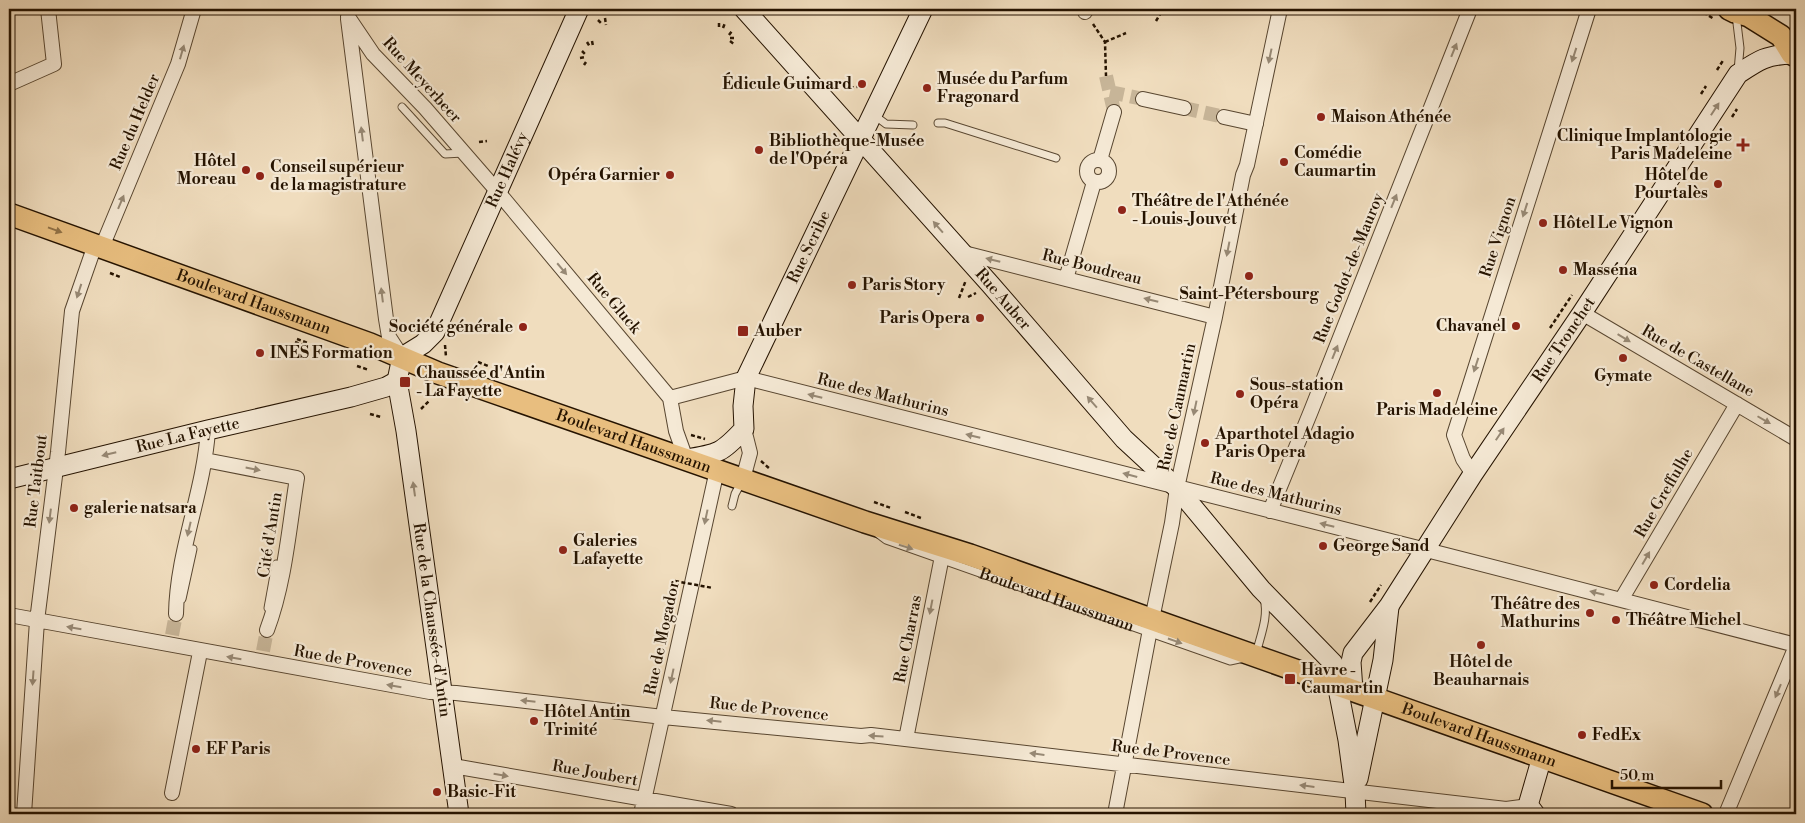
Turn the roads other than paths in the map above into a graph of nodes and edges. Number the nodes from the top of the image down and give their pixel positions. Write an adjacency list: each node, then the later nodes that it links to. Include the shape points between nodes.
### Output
1 (48, 9): 13 (street, via 54,64)
2 (194, 9): 28 (street, Rue du Helder, one-way to 2, via 178,64)
3 (579, 9): 26 (main road, Rue Halévy)
4 (744, 9): 23 (main road, Rue Auber)
5 (923, 9): 18 (main road, Rue Scribe)
6 (1280, 9): 21 (street, Rue de Caumartin, one-way to 21)
7 (1470, 9): 50 (street, Rue Godot-de-Mauroy, one-way to 7)
8 (1589, 9): 45 (street, Rue Vignon, one-way to 45, via 1454,435)
9 (1732, 10): 11 (main road, via 1749,16 1781,36); 12 (lane, Rue Tronchet, via 1739,33)
10 (347, 13): 24 (street, Rue Meyerbeer, via 373,54); 33 (street, one-way to 10, via 389,336 386,319)
11 (1794, 55): 12 (main road, Rue Tronchet, via 1774,54)
12 (1738, 74): 31 (main road, Rue Tronchet, one-way to 12)
13 (9, 84)
14 (1143, 99): 16 (street)
15 (402, 107): 24 (lane, via 445,154)
16 (1184, 108)
17 (1114, 112): 30 (street, via 1100,160 1108,167 1109,174 1102,182 1094,182)
18 (873, 114): 22 (lane, via 886,124); 23 (main road, Rue Scribe)
19 (1224, 117): 21 (street)
20 (938, 124): 25 (lane, via 945,123)
21 (1256, 124): 32 (street, Rue de Caumartin, one-way to 32)
22 (913, 125)
23 (861, 139): 29 (main road, Rue Auber, one-way to 23); 34 (main road, Rue Scribe)
24 (464, 153): 26 (street, Rue Meyerbeer)
25 (1056, 158)
26 (498, 192): 33 (main road, Rue Halévy, via 434,332 423,344); 36 (street, Rue Gluck, one-way to 36)
27 (11, 210): 28 (main road, Boulevard Haussmann, one-way to 28)
28 (98, 246): 33 (main road, Boulevard Haussmann); 43 (street, Rue Taitbout, one-way to 43, via 72,311)
29 (960, 252): 30 (street, Rue Boudreau, one-way to 29); 48 (main road, Rue Auber, one-way to 29, via 1124,439)
30 (1066, 279): 32 (street, Rue Boudreau, one-way to 30)
31 (1582, 313): 37 (street, Rue de Castellane, one-way to 37); 45 (main road, Rue Tronchet, one-way to 31)
32 (1215, 317): 48 (street, Rue de Caumartin, one-way to 48)
33 (402, 357): 35 (main road, Rue de la Chaussée-d'Antin); 41 (main road, Boulevard Haussmann, via 438,373)
34 (746, 378): 36 (street); 38 (main road, Rue Scribe); 48 (street, Rue des Mathurins, one-way to 34)
35 (398, 381): 39 (main road, Rue La Fayette, via 366,393); 69 (main road, Rue de la Chaussée-d'Antin, one-way to 35)
36 (670, 398): 41 (street, via 676,431)
37 (1737, 404): 40 (street, Rue de Castellane, one-way to 40); 56 (street, Rue Greffulhe, one-way to 37)
38 (744, 429): 41 (main road, via 719,452); 47 (street, via 750,453)
39 (208, 430): 42 (street); 43 (main road, Rue La Fayette, one-way to 43)
40 (1796, 439)
41 (686, 459): 44 (main road, Boulevard Haussmann)
42 (205, 460): 58 (street, one-way to 58, via 178,582); 62 (street, Cité d'Antin, one-way to 62, via 296,478 279,591)
43 (56, 468): 46 (main road, Rue La Fayette); 60 (street, Rue Taitbout, one-way to 60)
44 (716, 470): 47 (main road, Boulevard Haussmann); 71 (street, Rue de Mogador, one-way to 71)
45 (1472, 474): 52 (main road, Rue Tronchet)
46 (9, 479)
47 (743, 479): 49 (lane); 53 (main road, Boulevard Haussmann, one-way to 53)
48 (1177, 488): 50 (street, Rue des Mathurins); 55 (main road, Rue Auber); 61 (street, Rue de Caumartin)
49 (732, 506)
50 (1270, 511): 52 (street, Rue des Mathurins, one-way to 50)
51 (192, 549): 58 (lane, via 185,591)
52 (1425, 550): 56 (street, Rue des Mathurins, one-way to 52); 57 (main road, Rue Tronchet)
53 (943, 552): 61 (main road, Boulevard Haussmann); 72 (street, Rue Charras, one-way to 72)
54 (276, 564): 62 (lane)
55 (1261, 589): 66 (lane, via 1266,607); 67 (main road, Rue Auber)
56 (1621, 600): 63 (street, Rue des Mathurins)
57 (1390, 606): 65 (main road, Rue Tronchet); 70 (main road, Rue Tronchet)
58 (176, 614)
59 (9, 615): 60 (street, Rue de Provence)
60 (38, 621): 64 (street, Rue de Provence, one-way to 60, via 171,640); 80 (street, Rue Taitbout, one-way to 80)
61 (1150, 626): 66 (main road, Boulevard Haussmann, one-way to 66); 74 (street, Rue de Caumartin)
62 (267, 630)
63 (1796, 646): 87 (street, one-way to 87)
64 (200, 652): 69 (street, Rue de Provence, one-way to 64, via 426,692 262,657); 77 (street)
65 (1353, 654): 67 (main road); 68 (main road)
66 (1256, 655): 68 (main road, Boulevard Haussmann)
67 (1329, 657): 68 (main road, Rue Auber)
68 (1345, 687): 70 (main road, Boulevard Haussmann); 76 (main road)
69 (442, 692): 71 (street, Rue de Provence, one-way to 69); 75 (main road, Rue de la Chaussée-d'Antin)
70 (1376, 698): 73 (main road, Boulevard Haussmann); 76 (main road, Rue Tronchet)
71 (663, 716): 72 (street, Rue de Provence, one-way to 71); 78 (street, Rue de Mogador)
72 (906, 738): 74 (street, Rue de Provence, one-way to 72)
73 (1542, 757): 79 (main road, via 1529,802); 86 (main road, Boulevard Haussmann)
74 (1124, 765): 76 (street, Rue de Provence, one-way to 74); 84 (street, Rue de Caumartin)
75 (453, 766): 78 (street, Rue Joubert, one-way to 78); 81 (main road, Rue de la Chaussée-d'Antin)
76 (1355, 792): 79 (street, Rue de Provence); 85 (main road)
77 (172, 793)
78 (644, 799): 82 (street, Rue de Mogador); 83 (street, Rue Joubert)
79 (1532, 810)
80 (24, 814)
81 (459, 814)
82 (641, 814)
83 (731, 814)
84 (1114, 814)
85 (1356, 814)
86 (1702, 814)
87 (1726, 814)

